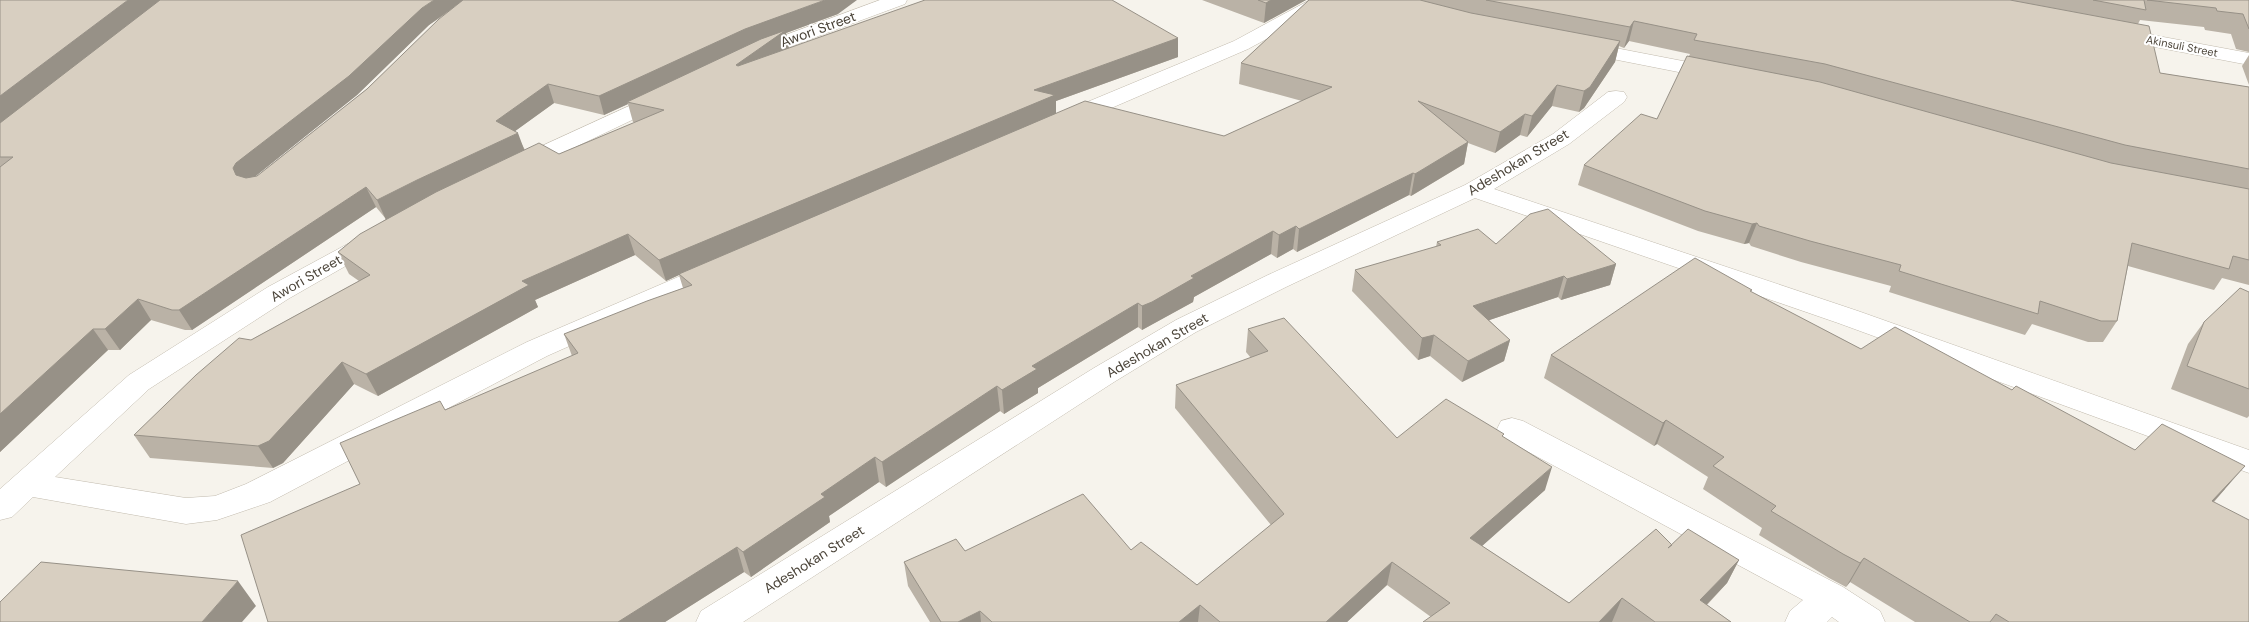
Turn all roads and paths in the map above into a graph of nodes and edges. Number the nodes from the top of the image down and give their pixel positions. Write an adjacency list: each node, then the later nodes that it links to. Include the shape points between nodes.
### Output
1 (898, 0): 6 (street, Awori Street)
2 (1324, 0): 10 (street, via 1240,45)
3 (2094, 30): 5 (street, Akinsuli Street)
4 (1556, 42): 7 (street)
5 (2249, 59)
6 (732, 64)
7 (1739, 78)
8 (688, 85): 11 (street)
9 (1616, 97): 12 (street, Adeshokan Street, via 1561,140)
10 (1039, 131)
11 (493, 178)
12 (1474, 190): 16 (street, via 1848,317); 20 (street, Adeshokan Street, via 1186,326)
13 (391, 230): 17 (street, Awori Street, via 278,293 139,382)
14 (733, 264): 17 (street, via 537,349 258,493 217,508 186,511)
15 (1512, 429): 19 (street)
16 (2249, 462)
17 (25, 484): 18 (street, Awori Street)
18 (0, 508)
19 (1830, 597): 21 (street); 22 (street)
20 (714, 622)
21 (1803, 622)
22 (1867, 622)

